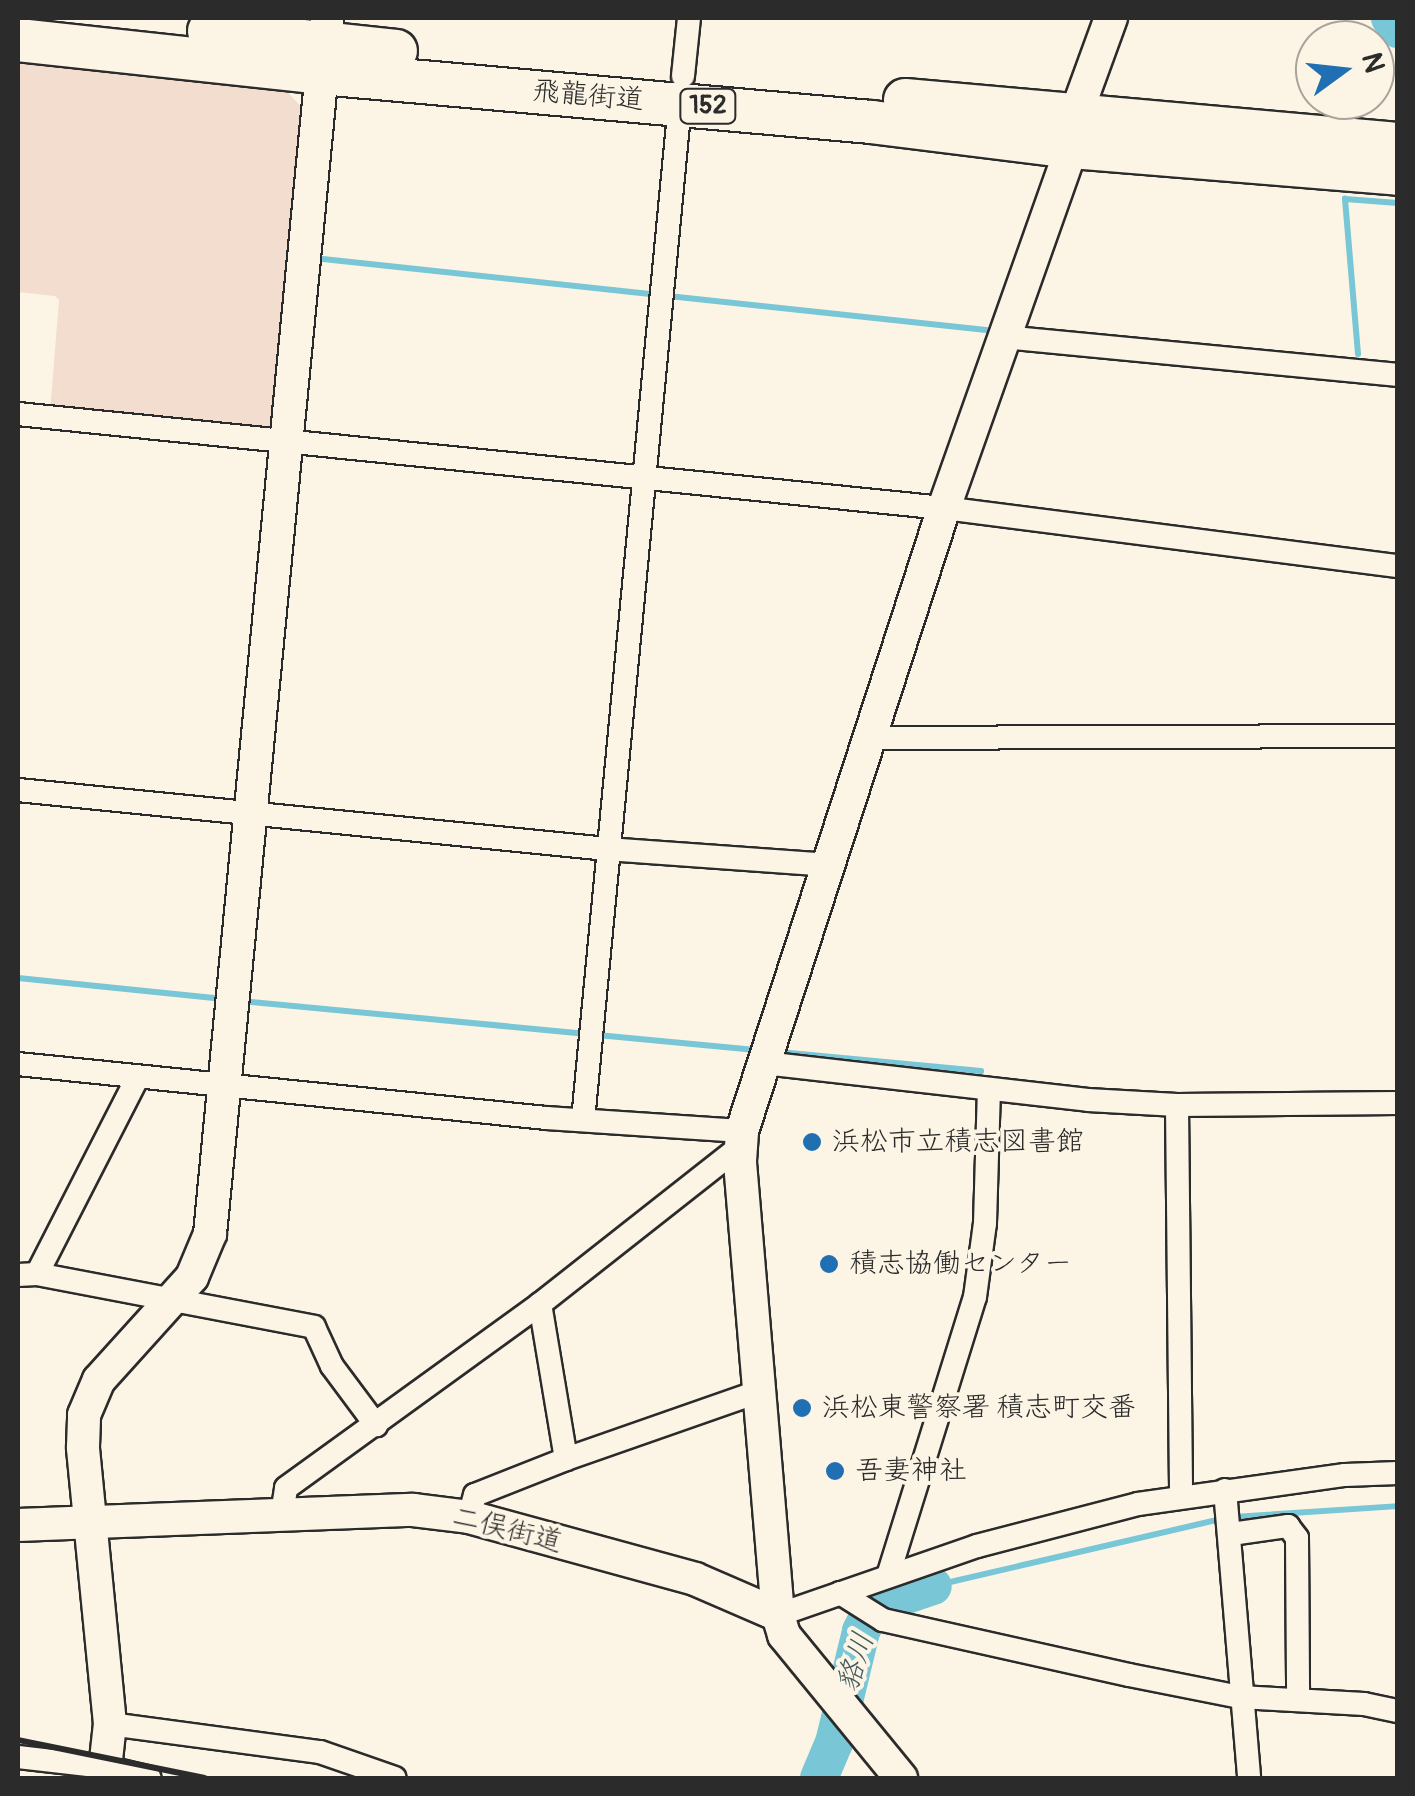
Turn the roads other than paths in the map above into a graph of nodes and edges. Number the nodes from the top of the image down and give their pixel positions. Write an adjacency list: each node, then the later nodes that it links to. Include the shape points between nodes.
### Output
1 (79, 18): 5 (highway, 飛龍街道 / 152)
2 (689, 18): 6 (street)
3 (1111, 18): 7 (street)
4 (18, 40): 5 (highway, 飛龍街道 / 152)
5 (324, 44): 6 (highway, 飛龍街道 / 152); 13 (street)
6 (681, 90): 7 (highway, 飛龍街道 / 152); 14 (street)
7 (1074, 130): 8 (highway, 飛龍街道 / 152); 9 (highway, 飛龍街道 / 152); 10 (street)
8 (1398, 144)
9 (1398, 174)
10 (1004, 336): 11 (street); 15 (street)
11 (1398, 375)
12 (18, 414): 13 (street)
13 (286, 440): 14 (street); 20 (street)
14 (644, 479): 15 (street); 21 (street)
15 (944, 508): 16 (street); 18 (street)
16 (1398, 566)
17 (1398, 736): 18 (street)
18 (870, 738): 22 (street)
19 (18, 790): 20 (street)
20 (251, 813): 21 (street); 26 (street)
21 (608, 849): 22 (street); 30 (street)
22 (830, 865): 23 (street)
23 (768, 1053): 27 (street); 31 (street)
24 (18, 1064): 25 (street)
25 (138, 1077): 26 (street); 32 (street)
26 (224, 1086): 30 (street); 33 (street, via 210,1234 192,1276)
27 (989, 1091): 29 (street); 45 (street, via 986,1223 975,1298)
28 (1398, 1103): 29 (street)
29 (1177, 1106): 39 (street)
30 (583, 1120): 31 (street)
31 (742, 1139): 34 (street); 35 (street)
32 (27, 1274): 33 (street)
33 (170, 1302): 36 (street, via 314,1327 332,1366); 43 (street, via 98,1380 84,1416)
34 (540, 1304): 36 (street); 37 (street)
35 (760, 1392): 37 (street); 47 (street)
36 (376, 1425): 40 (street, via 286,1488)
37 (566, 1459): 42 (street, via 475,1495)
38 (1398, 1473): 41 (street, via 1345,1475)
39 (1181, 1496): 41 (street); 45 (street, via 977,1546)
40 (282, 1514): 42 (street, 二俣街道, via 413,1510); 43 (street, 二俣街道)
41 (1229, 1515): 48 (street); 49 (street, via 1288,1526 1297,1538)
42 (469, 1517): 47 (street, 二俣街道, via 695,1579)
43 (90, 1521): 44 (street, 二俣街道); 51 (street)
44 (18, 1524)
45 (888, 1576): 46 (street)
46 (848, 1597): 47 (street); 48 (street, via 883,1620)
47 (778, 1615): 56 (street, via 784,1635)
48 (1240, 1698): 49 (street); 57 (street)
49 (1298, 1700): 50 (street)
50 (1398, 1711)
51 (110, 1724): 53 (street); 55 (street, via 320,1752)
52 (18, 1757): 53 (street)
53 (104, 1773): 54 (street)
54 (150, 1778)
55 (395, 1778)
56 (901, 1778)
57 (1248, 1778)

